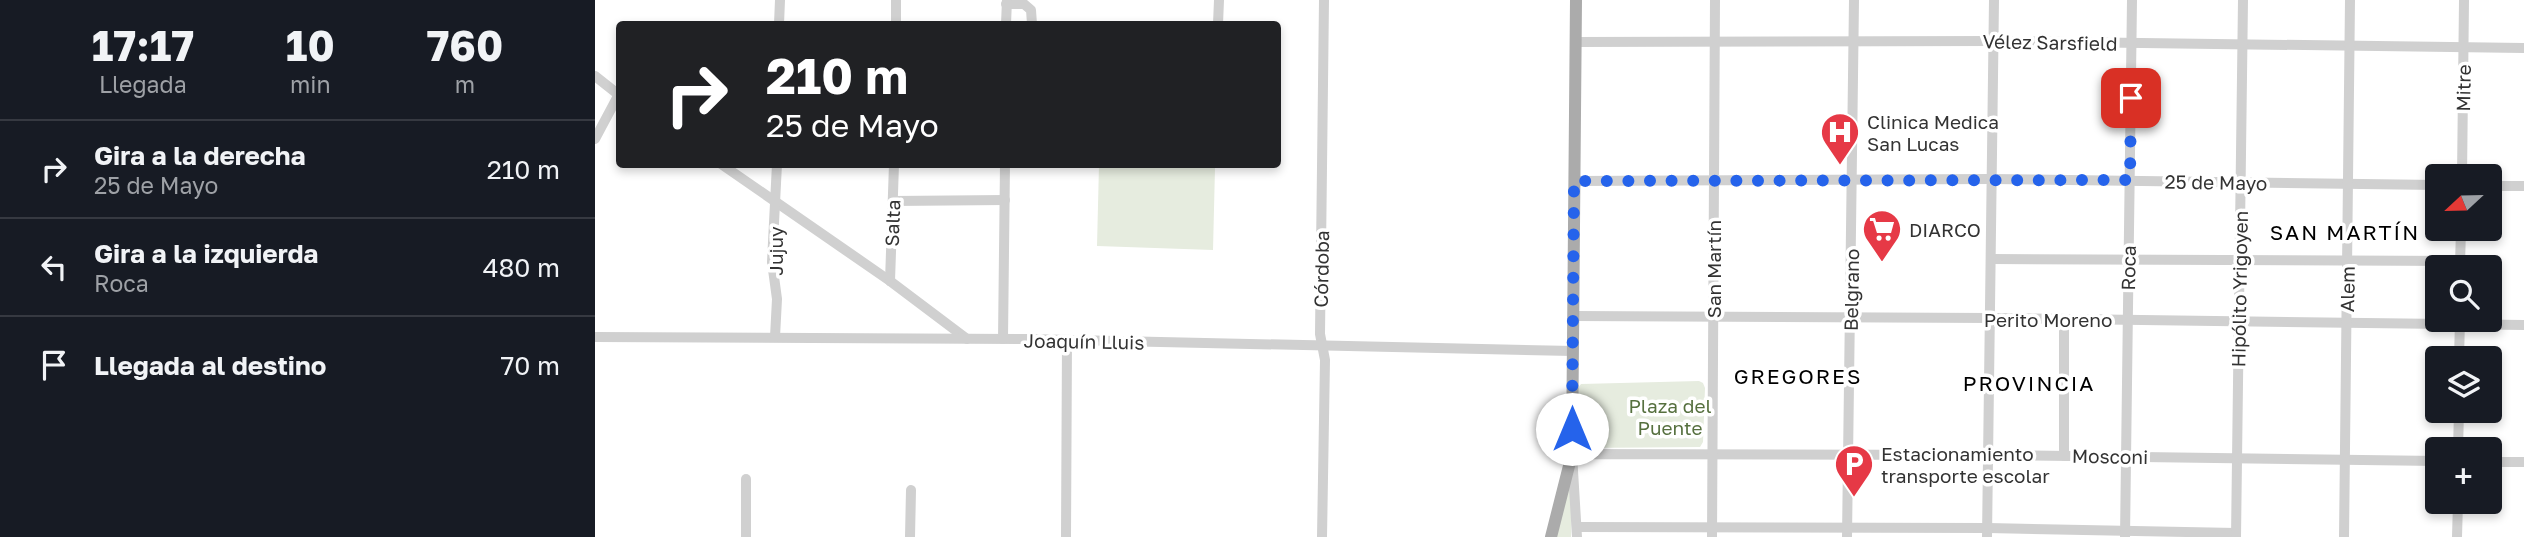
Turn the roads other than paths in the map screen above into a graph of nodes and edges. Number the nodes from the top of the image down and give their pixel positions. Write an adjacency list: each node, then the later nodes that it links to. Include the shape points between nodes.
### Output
1 (780, 0): 14 (street)
2 (896, 0): 15 (street)
3 (1219, 0): 18 (street)
4 (1324, 0): 72 (street, Córdoba)
5 (1576, 0): 20 (main road)
6 (1715, 0): 21 (street, San Martín)
7 (1853, 0): 22 (street, Belgrano)
8 (1994, 0): 19 (street)
9 (2132, 0): 23 (street, Roca)
10 (2243, 0): 24 (street, Hipólito Yrigoyen)
11 (2350, 0): 25 (street, Alem)
12 (2464, 0): 26 (street, Mitre)
13 (1007, 2): 16 (street); 17 (street, via 1024,4 1031,10)
14 (779, 21)
15 (896, 21)
16 (1006, 21)
17 (1032, 21)
18 (1218, 21)
19 (1993, 41): 22 (street, Vélez Sarsfield); 23 (street, Vélez Sarsfield); 37 (street)
20 (1575, 42): 21 (street, Vélez Sarsfield); 40 (main road)
21 (1714, 42): 22 (street, Vélez Sarsfield); 41 (street, San Martín)
22 (1853, 42): 38 (street, Belgrano)
23 (2132, 43): 24 (street, Vélez Sarsfield); 39 (street, Roca)
24 (2243, 44): 25 (street, Vélez Sarsfield); 42 (street, Hipólito Yrigoyen)
25 (2350, 46): 26 (street, Vélez Sarsfield); 43 (street, Alem)
26 (2464, 47): 27 (street, Vélez Sarsfield); 32 (street, Mitre)
27 (2524, 48)
28 (595, 76): 29 (street)
29 (616, 93)
30 (616, 100): 31 (street)
31 (595, 139)
32 (2462, 164)
33 (727, 168): 49 (street)
34 (777, 168): 49 (street, Jujuy)
35 (894, 168): 48 (street, Salta)
36 (1005, 168): 47 (street)
37 (1992, 179): 38 (street, 25 de Mayo); 39 (street, 25 de Mayo); 50 (street)
38 (1852, 180): 41 (street, 25 de Mayo); 58 (street, Belgrano)
39 (2130, 180): 42 (street, 25 de Mayo); 51 (street, Roca)
40 (1574, 181): 41 (street, 25 de Mayo); 56 (main road)
41 (1714, 181): 57 (street, San Martín)
42 (2241, 182): 43 (street, 25 de Mayo); 52 (street, Hipólito Yrigoyen)
43 (2349, 184): 44 (street, 25 de Mayo); 53 (street, Alem)
44 (2425, 185)
45 (2503, 186): 46 (street)
46 (2524, 186)
47 (1005, 200): 48 (street); 70 (street)
48 (893, 201): 55 (street, Salta)
49 (776, 202): 55 (street); 68 (street, Jujuy, via 772,261)
50 (1991, 259): 51 (street); 59 (street)
51 (2128, 259): 52 (street); 61 (street, Roca)
52 (2239, 259): 53 (street); 62 (street, Hipólito Yrigoyen)
53 (2347, 261): 54 (street); 63 (street, Alem)
54 (2425, 263)
55 (890, 281): 69 (street)
56 (1573, 316): 57 (street, Perito Moreno); 73 (main road)
57 (1713, 317): 58 (street, Perito Moreno); 74 (street, San Martín)
58 (1851, 318): 59 (street, Perito Moreno); 76 (street, Belgrano)
59 (1990, 318): 60 (street, Perito Moreno); 77 (street)
60 (2064, 319): 61 (street, Perito Moreno); 78 (street)
61 (2127, 319): 62 (street, Perito Moreno); 79 (street, Roca)
62 (2238, 320): 63 (street, Perito Moreno); 80 (street, Hipólito Yrigoyen)
63 (2346, 322): 64 (street, Perito Moreno); 81 (street, Alem)
64 (2425, 322)
65 (2502, 324): 66 (street, Perito Moreno)
66 (2524, 325)
67 (595, 337): 68 (street, Joaquín Lluis)
68 (775, 337): 69 (street, Joaquín Lluis)
69 (967, 339): 70 (street, Joaquín Lluis)
70 (1003, 339): 71 (street, Joaquín Lluis)
71 (1067, 340): 72 (street, Joaquín Lluis); 96 (street)
72 (1322, 345): 73 (street, Joaquín Lluis); 97 (street, Córdoba)
73 (1573, 351): 75 (main road)
74 (1713, 453): 75 (street, Mosconi); 76 (street, Mosconi); 89 (street, San Martín)
75 (1572, 454): 88 (street); 98 (main road)
76 (1847, 454): 77 (street, Mosconi); 90 (street, Belgrano)
77 (1988, 455): 78 (street, Mosconi); 91 (street)
78 (2064, 456): 79 (street, Mosconi)
79 (2126, 456): 80 (street, Mosconi); 92 (street, Roca)
80 (2237, 458): 81 (street, Mosconi); 93 (street, Hipólito Yrigoyen)
81 (2345, 460): 82 (street, Mosconi); 99 (street, Alem)
82 (2425, 461)
83 (2502, 462): 84 (street)
84 (2524, 463)
85 (746, 479): 94 (street)
86 (911, 489): 95 (street)
87 (2458, 514): 100 (street)
88 (1577, 532): 89 (street)
89 (1712, 532): 90 (street)
90 (1847, 533): 91 (street)
91 (1987, 533): 92 (street)
92 (2125, 534): 93 (street)
93 (2236, 535)
94 (746, 537)
95 (910, 537)
96 (1066, 537)
97 (1322, 537)
98 (1551, 537)
99 (2344, 537)
100 (2457, 537)

